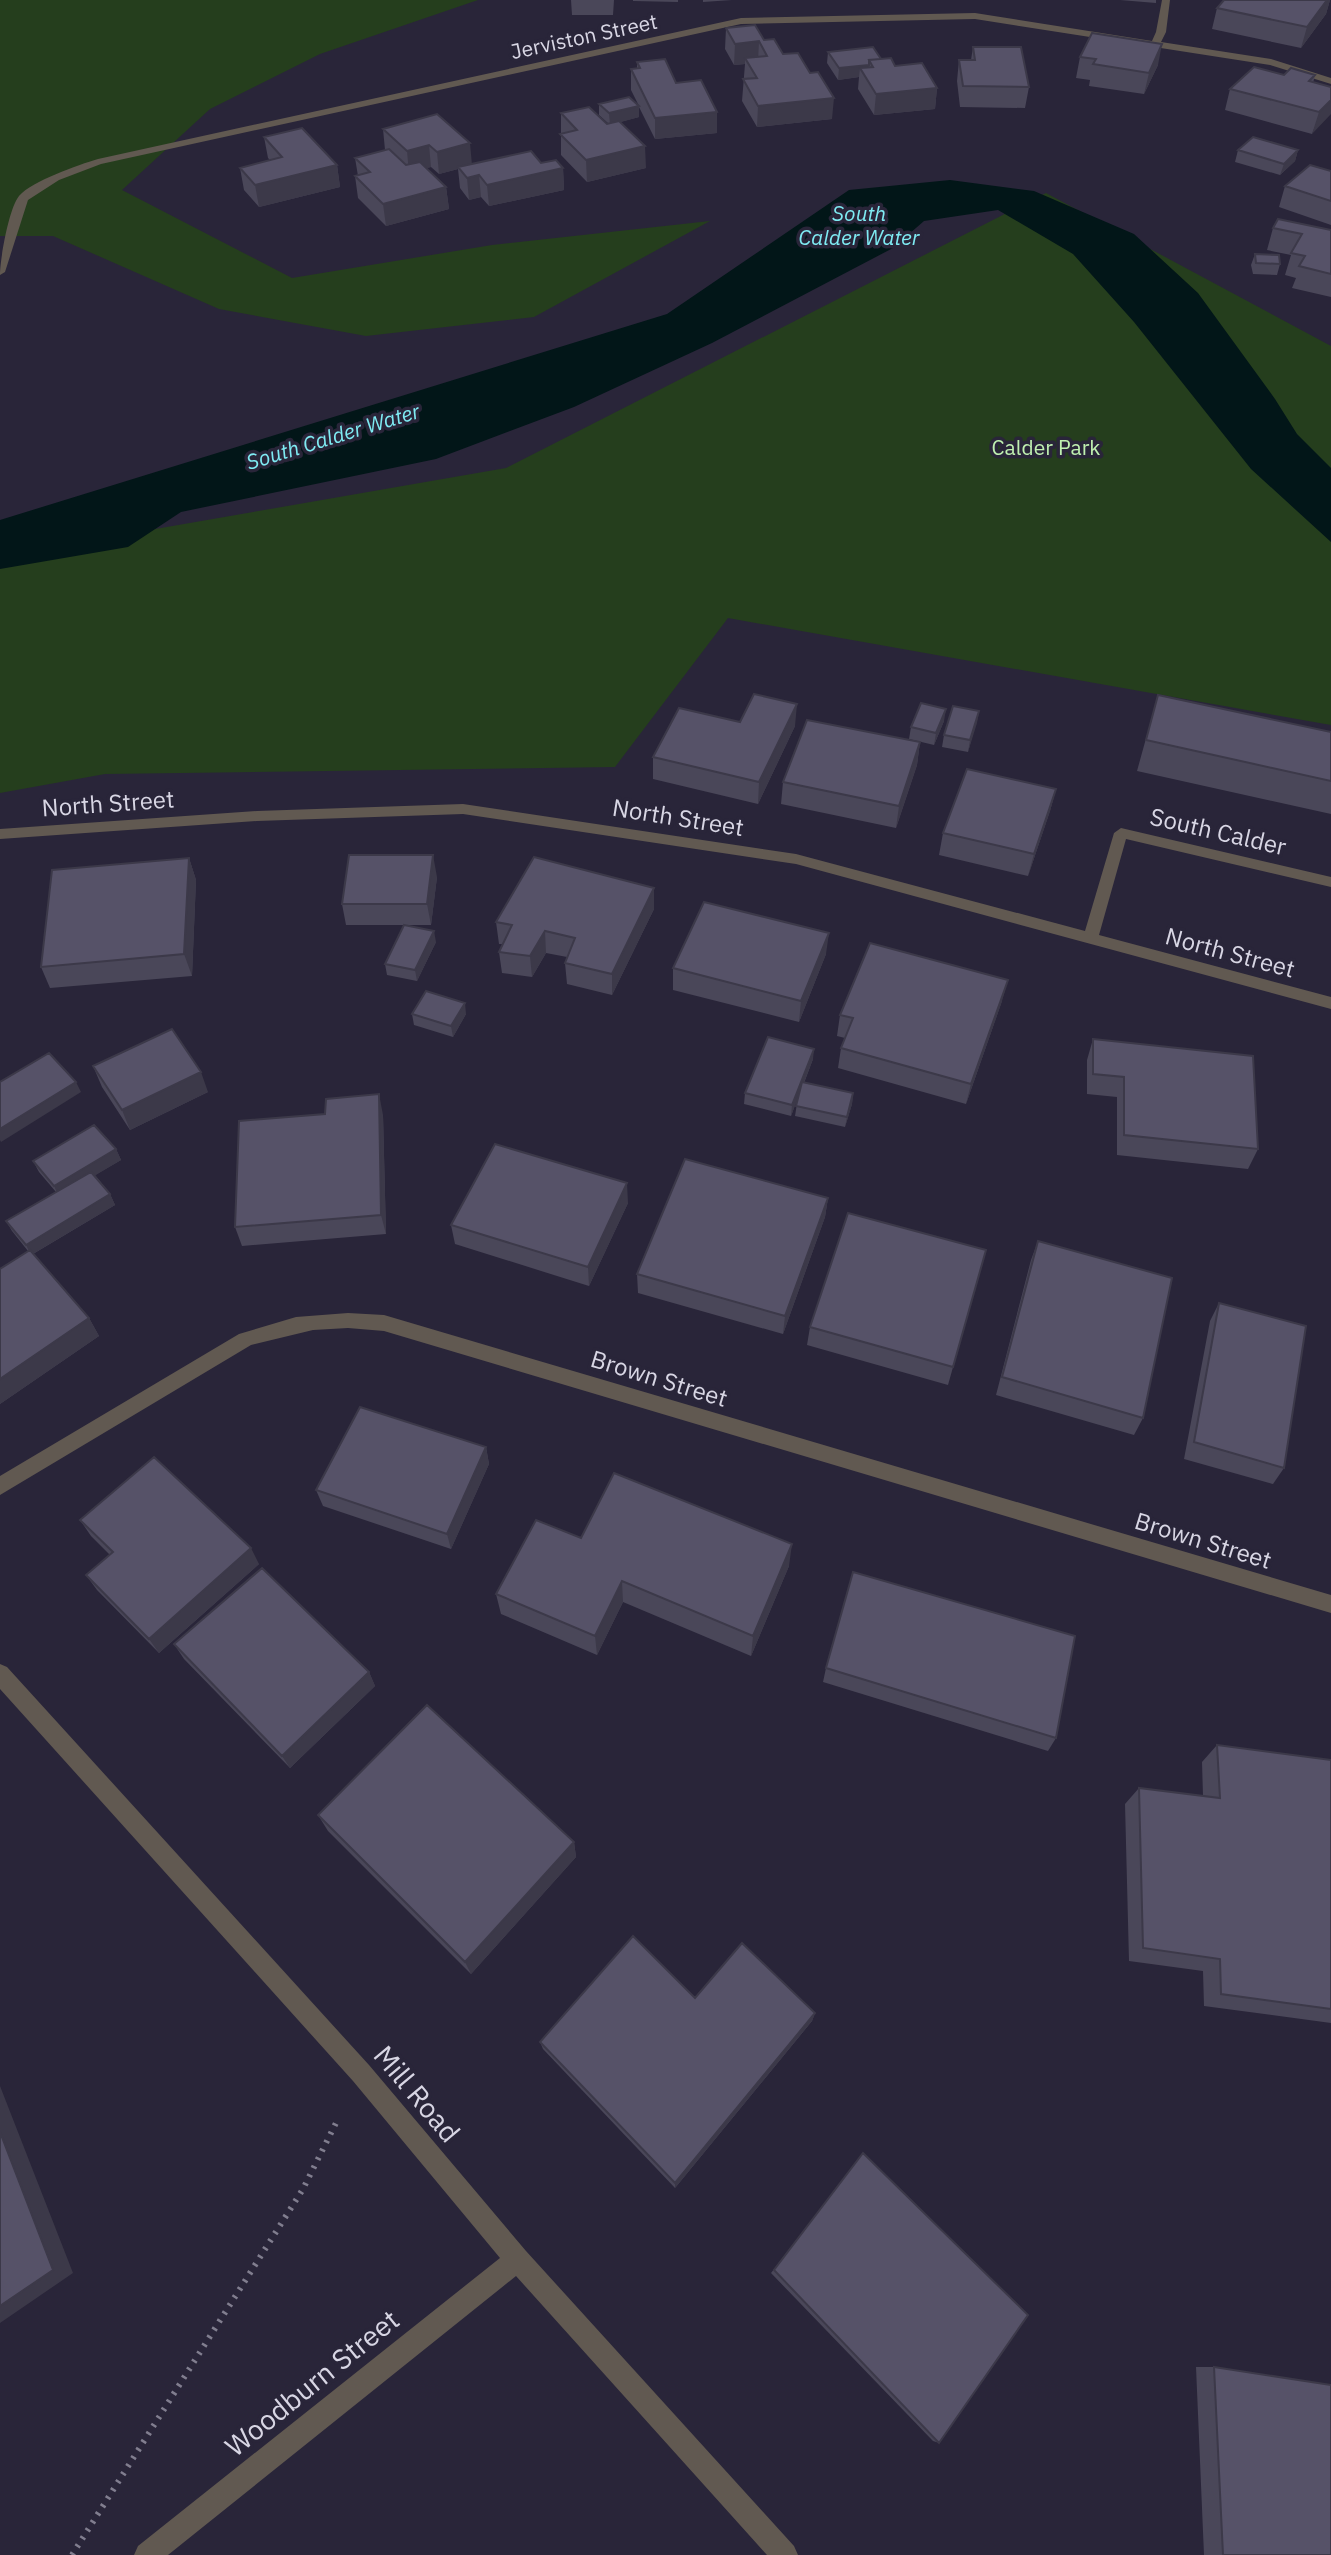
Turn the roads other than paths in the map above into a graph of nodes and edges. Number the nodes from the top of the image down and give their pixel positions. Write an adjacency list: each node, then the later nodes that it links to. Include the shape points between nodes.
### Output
1 (1166, 0): 2 (street)
2 (1155, 44): 3 (street, Jerviston Street, via 1271,62); 4 (street, Jerviston Street, via 975,16 741,22 98,162 55,178 23,198)
3 (1331, 81)
4 (1, 267)
5 (0, 834): 7 (street, North Street, via 257,816 463,809 796,859)
6 (1331, 882): 7 (street, South Calder, via 1121,833)
7 (1090, 939): 8 (street, North Street)
8 (1331, 1003)
9 (0, 1486): 10 (street, Brown Street, via 245,1339 279,1326 350,1318 384,1323)
10 (1331, 1604)
11 (0, 1674): 12 (street, Mill Road, via 361,2073)
12 (517, 2260): 13 (street, Woodburn Street); 14 (street, Mill Road)
13 (147, 2555)
14 (785, 2555)

